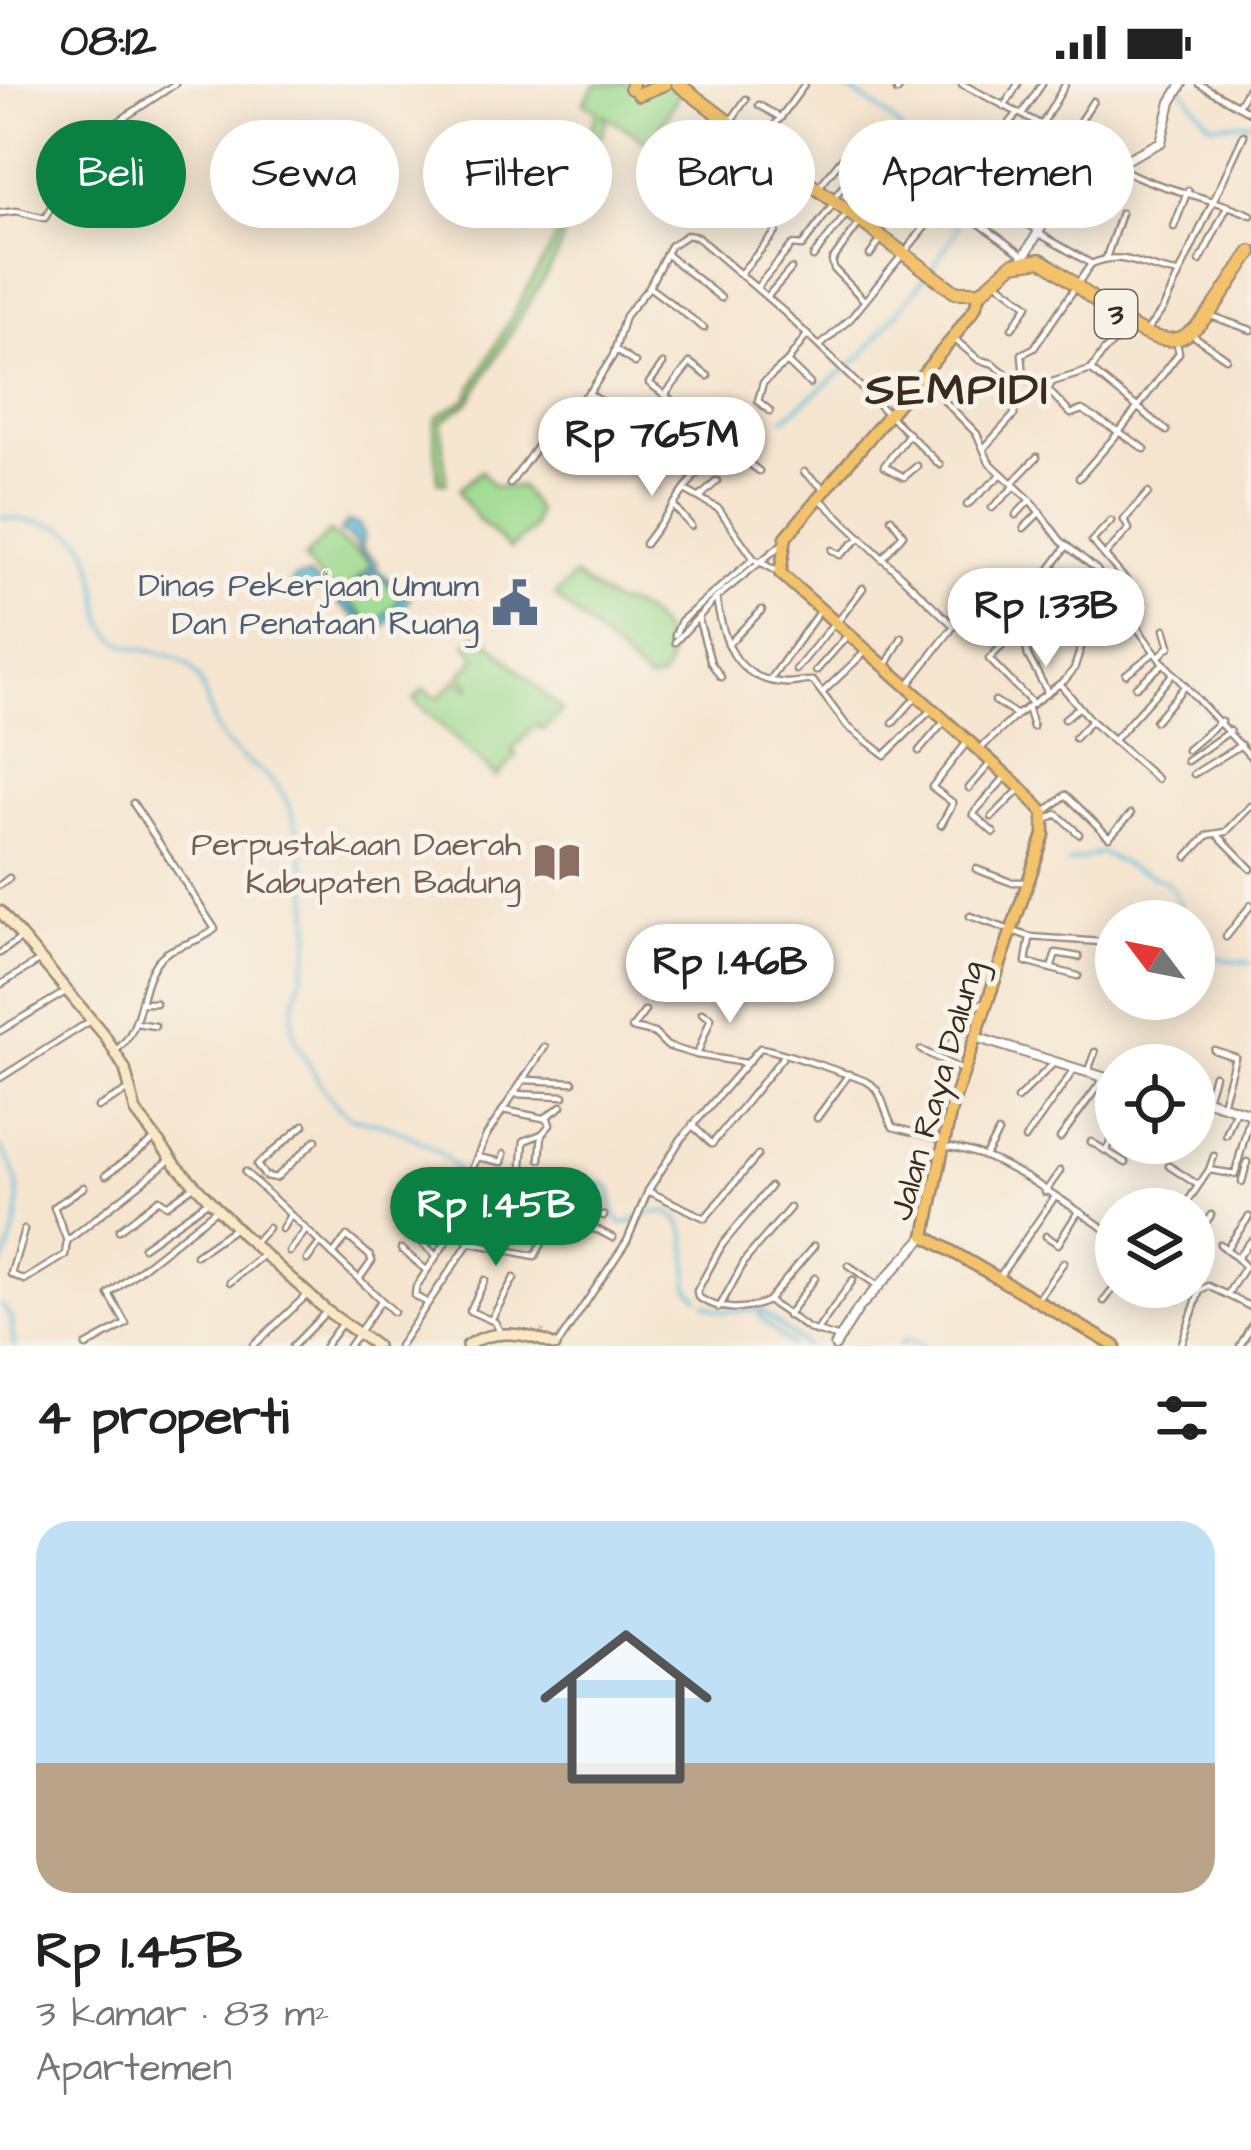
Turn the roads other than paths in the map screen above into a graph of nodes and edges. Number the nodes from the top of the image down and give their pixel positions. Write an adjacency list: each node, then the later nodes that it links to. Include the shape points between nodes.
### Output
1 (176, 84): 42 (street, via 107,129 91,130 45,218)
2 (664, 84): 14 (highway)
3 (678, 84): 24 (highway)
4 (805, 84): 23 (street)
5 (962, 84): 13 (street)
6 (1018, 84): 20 (street)
7 (1042, 84): 22 (street)
8 (1181, 84): 31 (street, via 1161,142)
9 (1199, 84): 15 (street)
10 (1220, 84): 15 (street)
11 (1251, 84): 19 (street)
12 (1065, 86): 28 (street)
13 (976, 87): 20 (street)
14 (634, 89)
15 (1213, 92): 19 (street)
16 (746, 99): 25 (street)
17 (1093, 101): 29 (street)
18 (759, 105): 23 (street)
19 (1237, 106): 21 (street)
20 (1004, 107): 22 (street)
21 (1251, 112)
22 (1019, 115): 26 (street); 27 (street)
23 (781, 118)
24 (727, 120)
25 (731, 120)
26 (1015, 120)
27 (1029, 120)
28 (1045, 120)
29 (1081, 120)
30 (1244, 135): 38 (street)
31 (1134, 157)
32 (839, 162): 35 (street)
33 (1134, 170): 36 (street)
34 (815, 186): 35 (highway)
35 (818, 188): 39 (highway)
36 (1188, 190): 38 (street); 45 (street)
37 (839, 193): 39 (street)
38 (1216, 199): 41 (street); 66 (street)
39 (834, 200): 40 (highway); 71 (street, via 802,246 792,244)
40 (839, 204)
41 (1228, 205): 43 (street); 63 (street)
42 (0, 213)
43 (1251, 214)
44 (839, 224): 60 (street)
45 (1174, 227)
46 (856, 228): 76 (street, via 832,261)
47 (869, 228): 55 (highway)
48 (925, 228): 59 (street)
49 (986, 228): 62 (street)
50 (1032, 228): 54 (street)
51 (1040, 228): 54 (street)
52 (1116, 228): 61 (street)
53 (776, 232): 67 (street)
54 (1038, 232): 62 (street); 64 (street)
55 (881, 238): 58 (street); 59 (highway)
56 (1251, 252): 77 (highway)
57 (666, 254): 67 (street, via 682,236 694,236); 70 (street); 75 (street)
58 (870, 254)
59 (901, 255): 72 (highway); 76 (street)
60 (813, 256)
61 (1106, 257): 64 (street); 66 (street)
62 (1023, 258): 68 (highway); 69 (highway, 3, via 1046,262)
63 (1201, 261)
64 (1091, 264): 69 (street)
65 (791, 269): 74 (street)
66 (1179, 273): 82 (street, via 1163,309)
67 (740, 274): 71 (street)
68 (996, 281): 73 (highway); 80 (street, via 1028,305)
69 (1078, 284): 82 (highway, 3); 96 (street, via 1022,354 1022,376)
70 (649, 287): 79 (street); 87 (street, via 626,316)
71 (757, 287): 74 (street)
72 (961, 292): 73 (highway); 78 (main road)
73 (982, 292): 78 (main road)
74 (767, 297): 83 (street)
75 (721, 298)
76 (864, 300): 86 (street)
77 (1205, 314): 81 (street); 84 (highway)
78 (968, 318): 85 (main road)
79 (704, 328)
80 (1012, 328)
81 (1251, 330)
82 (1138, 331): 84 (highway, 3, via 1161,340); 92 (street)
83 (807, 335): 86 (street); 89 (street)
84 (1183, 336): 88 (street); 100 (street)
85 (953, 338): 94 (main road); 110 (street, via 1016,381 1013,415)
86 (820, 346): 102 (street)
87 (615, 350): 90 (street); 97 (street)
88 (1226, 358)
89 (787, 362): 95 (street); 101 (street, via 757,396)
90 (635, 363)
91 (663, 364): 98 (street, via 649,382)
92 (1091, 370): 96 (street, via 1052,382); 100 (street)
93 (708, 376): 98 (street, via 690,363)
94 (921, 377): 102 (main road); 110 (street)
95 (810, 384)
96 (1048, 391): 106 (street, via 1071,414 1082,410)
97 (588, 393): 99 (street); 123 (street)
98 (665, 394): 108 (street, via 674,402)
99 (614, 409): 108 (street); 111 (street)
100 (1137, 409): 105 (street); 106 (street)
101 (770, 411)
102 (889, 415): 107 (street); 127 (main road)
103 (715, 420): 114 (street)
104 (735, 430): 109 (street)
105 (1167, 431)
106 (1119, 432): 112 (street); 121 (street)
107 (909, 434): 115 (street); 116 (street, via 884,466 904,477)
108 (646, 439): 114 (street)
109 (723, 443): 117 (street); 120 (street)
110 (985, 447): 119 (street)
111 (592, 448)
112 (1144, 449)
113 (1037, 458): 124 (street)
114 (676, 465): 120 (street)
115 (940, 465)
116 (917, 466)
117 (759, 471)
118 (804, 472): 127 (street)
119 (1002, 475): 124 (street); 131 (street)
120 (693, 477): 125 (street)
121 (1078, 478)
122 (717, 481): 128 (street)
123 (510, 484)
124 (1014, 485): 129 (street); 132 (street)
125 (685, 490): 128 (street); 130 (street)
126 (1148, 493): 137 (street)
127 (823, 495): 141 (street); 143 (main road)
128 (700, 497): 147 (street)
129 (1030, 500): 133 (street); 135 (street)
130 (673, 505): 139 (street); 142 (street)
131 (967, 505)
132 (992, 508)
133 (1040, 512): 140 (street); 144 (street)
134 (1118, 514): 137 (street)
135 (1016, 515)
136 (891, 518): 148 (street, via 903,534)
137 (1124, 520): 146 (street, via 1129,529)
138 (1111, 521): 146 (street, via 1092,541)
139 (691, 526)
140 (1024, 529)
141 (861, 537): 145 (street, via 840,555); 148 (street)
142 (645, 544)
143 (783, 544): 147 (street); 149 (main road)
144 (1066, 546): 151 (street); 153 (street)
145 (832, 550)
146 (1105, 555): 155 (street, via 1136,592)
147 (758, 559): 149 (street); 150 (street)
148 (882, 559): 183 (street, via 954,628)
149 (780, 573): 160 (main road)
150 (728, 583): 154 (street); 156 (street)
151 (1111, 586): 155 (street); 157 (street)
152 (863, 588): 162 (street)
153 (1034, 591)
154 (716, 598): 156 (street); 168 (street)
155 (1120, 600): 159 (street); 163 (street)
156 (705, 604): 161 (street); 161 (street, via 681,621 675,642)
157 (1085, 606)
158 (762, 610): 168 (street)
159 (1126, 611): 171 (street); 180 (street, via 1082,644)
160 (819, 612): 162 (main road); 179 (street)
161 (698, 617): 178 (street)
162 (835, 624): 165 (main road); 174 (street)
163 (1078, 626)
164 (1165, 629): 171 (street, via 1170,646)
165 (848, 635): 170 (main road); 175 (street)
166 (902, 637): 172 (street)
167 (1025, 642): 185 (street)
168 (728, 644): 179 (street, via 736,661)
169 (1004, 644): 188 (street, via 989,659)
170 (865, 651): 172 (main road); 173 (street); 184 (street)
171 (1159, 657): 176 (street); 177 (street); 182 (street)
172 (884, 668): 183 (main road)
173 (837, 669)
174 (796, 670)
175 (816, 671)
176 (1126, 674)
177 (1173, 674): 181 (street); 202 (street)
178 (721, 676)
179 (769, 680): 184 (street, via 809,680)
180 (1060, 685): 185 (street); 189 (street)
181 (1185, 686): 194 (street); 195 (street)
182 (1136, 687)
183 (905, 688): 186 (main road)
184 (824, 692): 190 (street, via 847,726 886,755)
185 (1048, 693): 188 (street)
186 (916, 698): 190 (main road); 197 (street)
187 (995, 701): 191 (street)
188 (1030, 705): 191 (street); 198 (street)
189 (1078, 708): 192 (street); 193 (street)
190 (930, 710): 196 (main road)
191 (1017, 715): 205 (street)
192 (1064, 719)
193 (1091, 721): 200 (street); 202 (street)
194 (1155, 721)
195 (1221, 721): 199 (street); 204 (street)
196 (944, 722): 201 (main road); 206 (street)
197 (893, 723)
198 (1033, 727)
199 (1230, 731): 203 (street); 208 (street)
200 (1075, 739)
201 (968, 741): 205 (main road); 215 (street, via 932,787)
202 (1113, 741): 212 (street)
203 (1241, 745): 207 (street); 210 (street)
204 (1187, 749)
205 (979, 750): 209 (main road)
206 (919, 751)
207 (1251, 757)
208 (1187, 760)
209 (992, 761): 211 (main road); 213 (street)
210 (1194, 774)
211 (1006, 775): 214 (main road); 223 (street, via 973,814)
212 (1157, 779)
213 (969, 788)
214 (1021, 788): 220 (street); 221 (main road)
215 (941, 796): 217 (street); 222 (street, via 952,804)
216 (133, 803): 248 (street, via 215,925 161,957)
217 (937, 803)
218 (1251, 806): 225 (street)
219 (1131, 814): 221 (street, via 1108,837 1067,795)
220 (992, 817)
221 (1046, 817): 224 (street, via 1057,814); 231 (main road, Jalan Raya Dalung)
222 (941, 825)
223 (994, 833)
224 (1079, 834)
225 (1217, 834): 226 (street); 228 (street)
226 (1187, 857)
227 (976, 868): 231 (street)
228 (1251, 869)
229 (9, 878): 230 (street)
230 (0, 885)
231 (1025, 887): 235 (main road, Jalan Raya Dalung)
232 (1251, 905): 237 (street)
233 (0, 911): 238 (main road)
234 (970, 916): 235 (street)
235 (1010, 930): 236 (street); 247 (main road, Jalan Raya Dalung)
236 (1030, 937): 239 (street); 243 (street, via 1025,960)
237 (1226, 937)
238 (23, 938): 240 (street); 242 (main road)
239 (1095, 942)
240 (0, 953)
241 (1079, 957): 243 (street, via 1056,953)
242 (42, 958): 245 (street); 246 (main road)
243 (1051, 969): 244 (street)
244 (1078, 976)
245 (0, 985)
246 (68, 990): 252 (main road); 255 (street)
247 (986, 1000): 256 (main road, Jalan Raya Dalung); 257 (street)
248 (141, 1003): 249 (street); 253 (street)
249 (156, 1003)
250 (645, 1011): 263 (street, via 632,1028)
251 (702, 1013): 263 (street, via 711,1017)
252 (93, 1019): 261 (main road); 272 (street)
253 (136, 1023): 254 (street); 261 (street)
254 (155, 1026)
255 (0, 1031)
256 (975, 1037): 266 (street); 267 (main road, Jalan Raya Dalung)
257 (950, 1044)
258 (545, 1047): 273 (street)
259 (921, 1050): 267 (street)
260 (1215, 1050): 281 (street, via 1234,1055)
261 (115, 1051): 275 (main road)
262 (1095, 1052): 269 (street)
263 (697, 1055): 265 (street)
264 (782, 1058): 290 (street, via 712,1144)
265 (745, 1063): 270 (street, via 768,1047); 290 (street)
266 (1054, 1063): 268 (street); 279 (street)
267 (964, 1070): 299 (main road, Jalan Raya Dalung)
268 (1074, 1070): 269 (street); 294 (street)
269 (1087, 1073): 271 (street)
270 (850, 1074): 288 (street); 299 (street, via 875,1088 893,1127)
271 (1095, 1075)
272 (0, 1078)
273 (524, 1080): 274 (street); 277 (street)
274 (573, 1082)
275 (130, 1090): 283 (street); 296 (main road)
276 (1095, 1090): 295 (street)
277 (513, 1094): 278 (street); 285 (street)
278 (564, 1096)
279 (1017, 1099)
280 (1215, 1102): 281 (street)
281 (1222, 1104): 284 (street)
282 (562, 1106): 287 (street)
283 (98, 1107)
284 (1236, 1109): 286 (street); 293 (street)
285 (502, 1110): 287 (street); 306 (street)
286 (1251, 1114): 301 (street)
287 (546, 1117): 292 (street)
288 (817, 1118)
289 (304, 1125): 313 (street)
290 (692, 1125): 326 (street)
291 (998, 1133): 303 (street)
292 (542, 1134): 308 (street); 311 (street, via 524,1141)
293 (1226, 1135)
294 (1025, 1138)
295 (1060, 1138)
296 (155, 1139): 307 (main road); 317 (street)
297 (316, 1140): 313 (street, via 276,1178)
298 (1091, 1142): 300 (street)
299 (943, 1143): 303 (street); 352 (main road, Jalan Raya Dalung)
300 (1095, 1144)
301 (1240, 1151): 304 (street); 316 (street)
302 (504, 1154): 306 (street, via 502,1162)
303 (986, 1154): 327 (street)
304 (1251, 1154)
305 (758, 1155): 326 (street, via 705,1218)
306 (477, 1156): 319 (street)
307 (171, 1159): 320 (main road); 358 (street)
308 (540, 1159)
309 (1247, 1162): 316 (street, via 1243,1179)
310 (1211, 1164): 314 (street)
311 (522, 1165)
312 (1168, 1166): 321 (street)
313 (260, 1170): 336 (street, via 248,1175)
314 (1209, 1170): 316 (street); 321 (street)
315 (1060, 1171): 327 (street)
316 (1235, 1174)
317 (106, 1175)
318 (533, 1175): 319 (street)
319 (474, 1184): 330 (street)
320 (195, 1185): 331 (main road); 350 (street, via 167,1205 159,1199)
321 (1198, 1185): 325 (street)
322 (532, 1186): 330 (street)
323 (84, 1187): 358 (street, via 54,1207)
324 (770, 1187): 392 (street, via 697,1291)
325 (1196, 1188)
326 (648, 1191): 412 (street, via 628,1241)
327 (1045, 1192): 329 (street)
328 (453, 1196): 330 (street)
329 (1054, 1198): 334 (street); 379 (street)
330 (472, 1200): 343 (street)
331 (213, 1205): 344 (main road); 363 (street); 405 (street, via 110,1294 126,1324)
332 (563, 1205): 335 (street, via 537,1199); 338 (street); 341 (street)
333 (790, 1208): 392 (street, via 746,1259)
334 (1078, 1212): 340 (street); 353 (street, via 1058,1244)
335 (514, 1214): 341 (street); 346 (street)
336 (290, 1215): 347 (street); 348 (street)
337 (445, 1216): 343 (street)
338 (604, 1216)
339 (1249, 1217): 370 (street, via 1223,1246)
340 (1095, 1222)
341 (556, 1224): 354 (street); 357 (street)
342 (429, 1225): 355 (street)
343 (455, 1225): 355 (street); 356 (street)
344 (235, 1228): 361 (main road); 368 (street)
345 (268, 1228): 361 (street)
346 (484, 1228): 356 (street); 357 (street)
347 (282, 1229)
348 (306, 1229): 360 (street); 365 (street)
349 (24, 1230): 358 (street, via 11,1271 17,1280 65,1255)
350 (119, 1230)
351 (414, 1234): 367 (street)
352 (925, 1236): 379 (main road); 383 (street, Jalan Raya Dalung)
353 (1046, 1236)
354 (613, 1238)
355 (445, 1239): 367 (street)
356 (470, 1239): 357 (street, via 535,1256); 390 (street)
357 (546, 1239)
358 (67, 1241)
359 (1251, 1241): 370 (street)
360 (320, 1243): 369 (street); 371 (street)
361 (253, 1244): 366 (main road)
362 (814, 1246): 388 (street)
363 (143, 1247)
364 (401, 1249): 375 (street)
365 (289, 1252)
366 (264, 1254): 382 (street); 385 (main road)
367 (435, 1255): 375 (street)
368 (196, 1256)
369 (333, 1256): 374 (street); 378 (street); 378 (street, via 347,1236 370,1256)
370 (1237, 1258): 386 (street, via 1245,1267)
371 (307, 1260)
372 (1064, 1262): 389 (street)
373 (848, 1264): 383 (street)
374 (326, 1268)
375 (425, 1268): 390 (street, via 415,1294)
376 (514, 1278): 397 (street)
377 (815, 1278): 396 (street)
378 (359, 1279): 387 (street)
379 (998, 1279): 389 (main road)
380 (485, 1280): 397 (street, via 470,1310)
381 (853, 1280): 400 (street)
382 (230, 1282)
383 (878, 1286): 403 (street, Jalan Raya Dalung)
384 (1215, 1289): 386 (street)
385 (308, 1294): 394 (main road); 406 (street)
386 (1227, 1295): 391 (street)
387 (381, 1300): 395 (street); 401 (street)
388 (768, 1301): 392 (street); 396 (street)
389 (1036, 1301): 413 (main road)
390 (428, 1303): 410 (street)
391 (1251, 1307)
392 (719, 1308)
393 (1191, 1308): 414 (street)
394 (326, 1311): 398 (main road); 407 (street)
395 (394, 1312)
396 (787, 1316): 400 (street)
397 (491, 1321): 402 (street)
398 (341, 1323): 401 (main road); 408 (street)
399 (1251, 1326): 415 (street)
400 (815, 1332): 403 (street)
401 (358, 1335): 404 (main road); 409 (street)
402 (499, 1335): 411 (main road); 412 (main road)
403 (837, 1342)
404 (371, 1345)
405 (87, 1346)
406 (253, 1346)
407 (293, 1346)
408 (325, 1346)
409 (350, 1346)
410 (399, 1346)
411 (467, 1346)
412 (556, 1346)
413 (1114, 1346)
414 (1180, 1346)
415 (1240, 1346)

